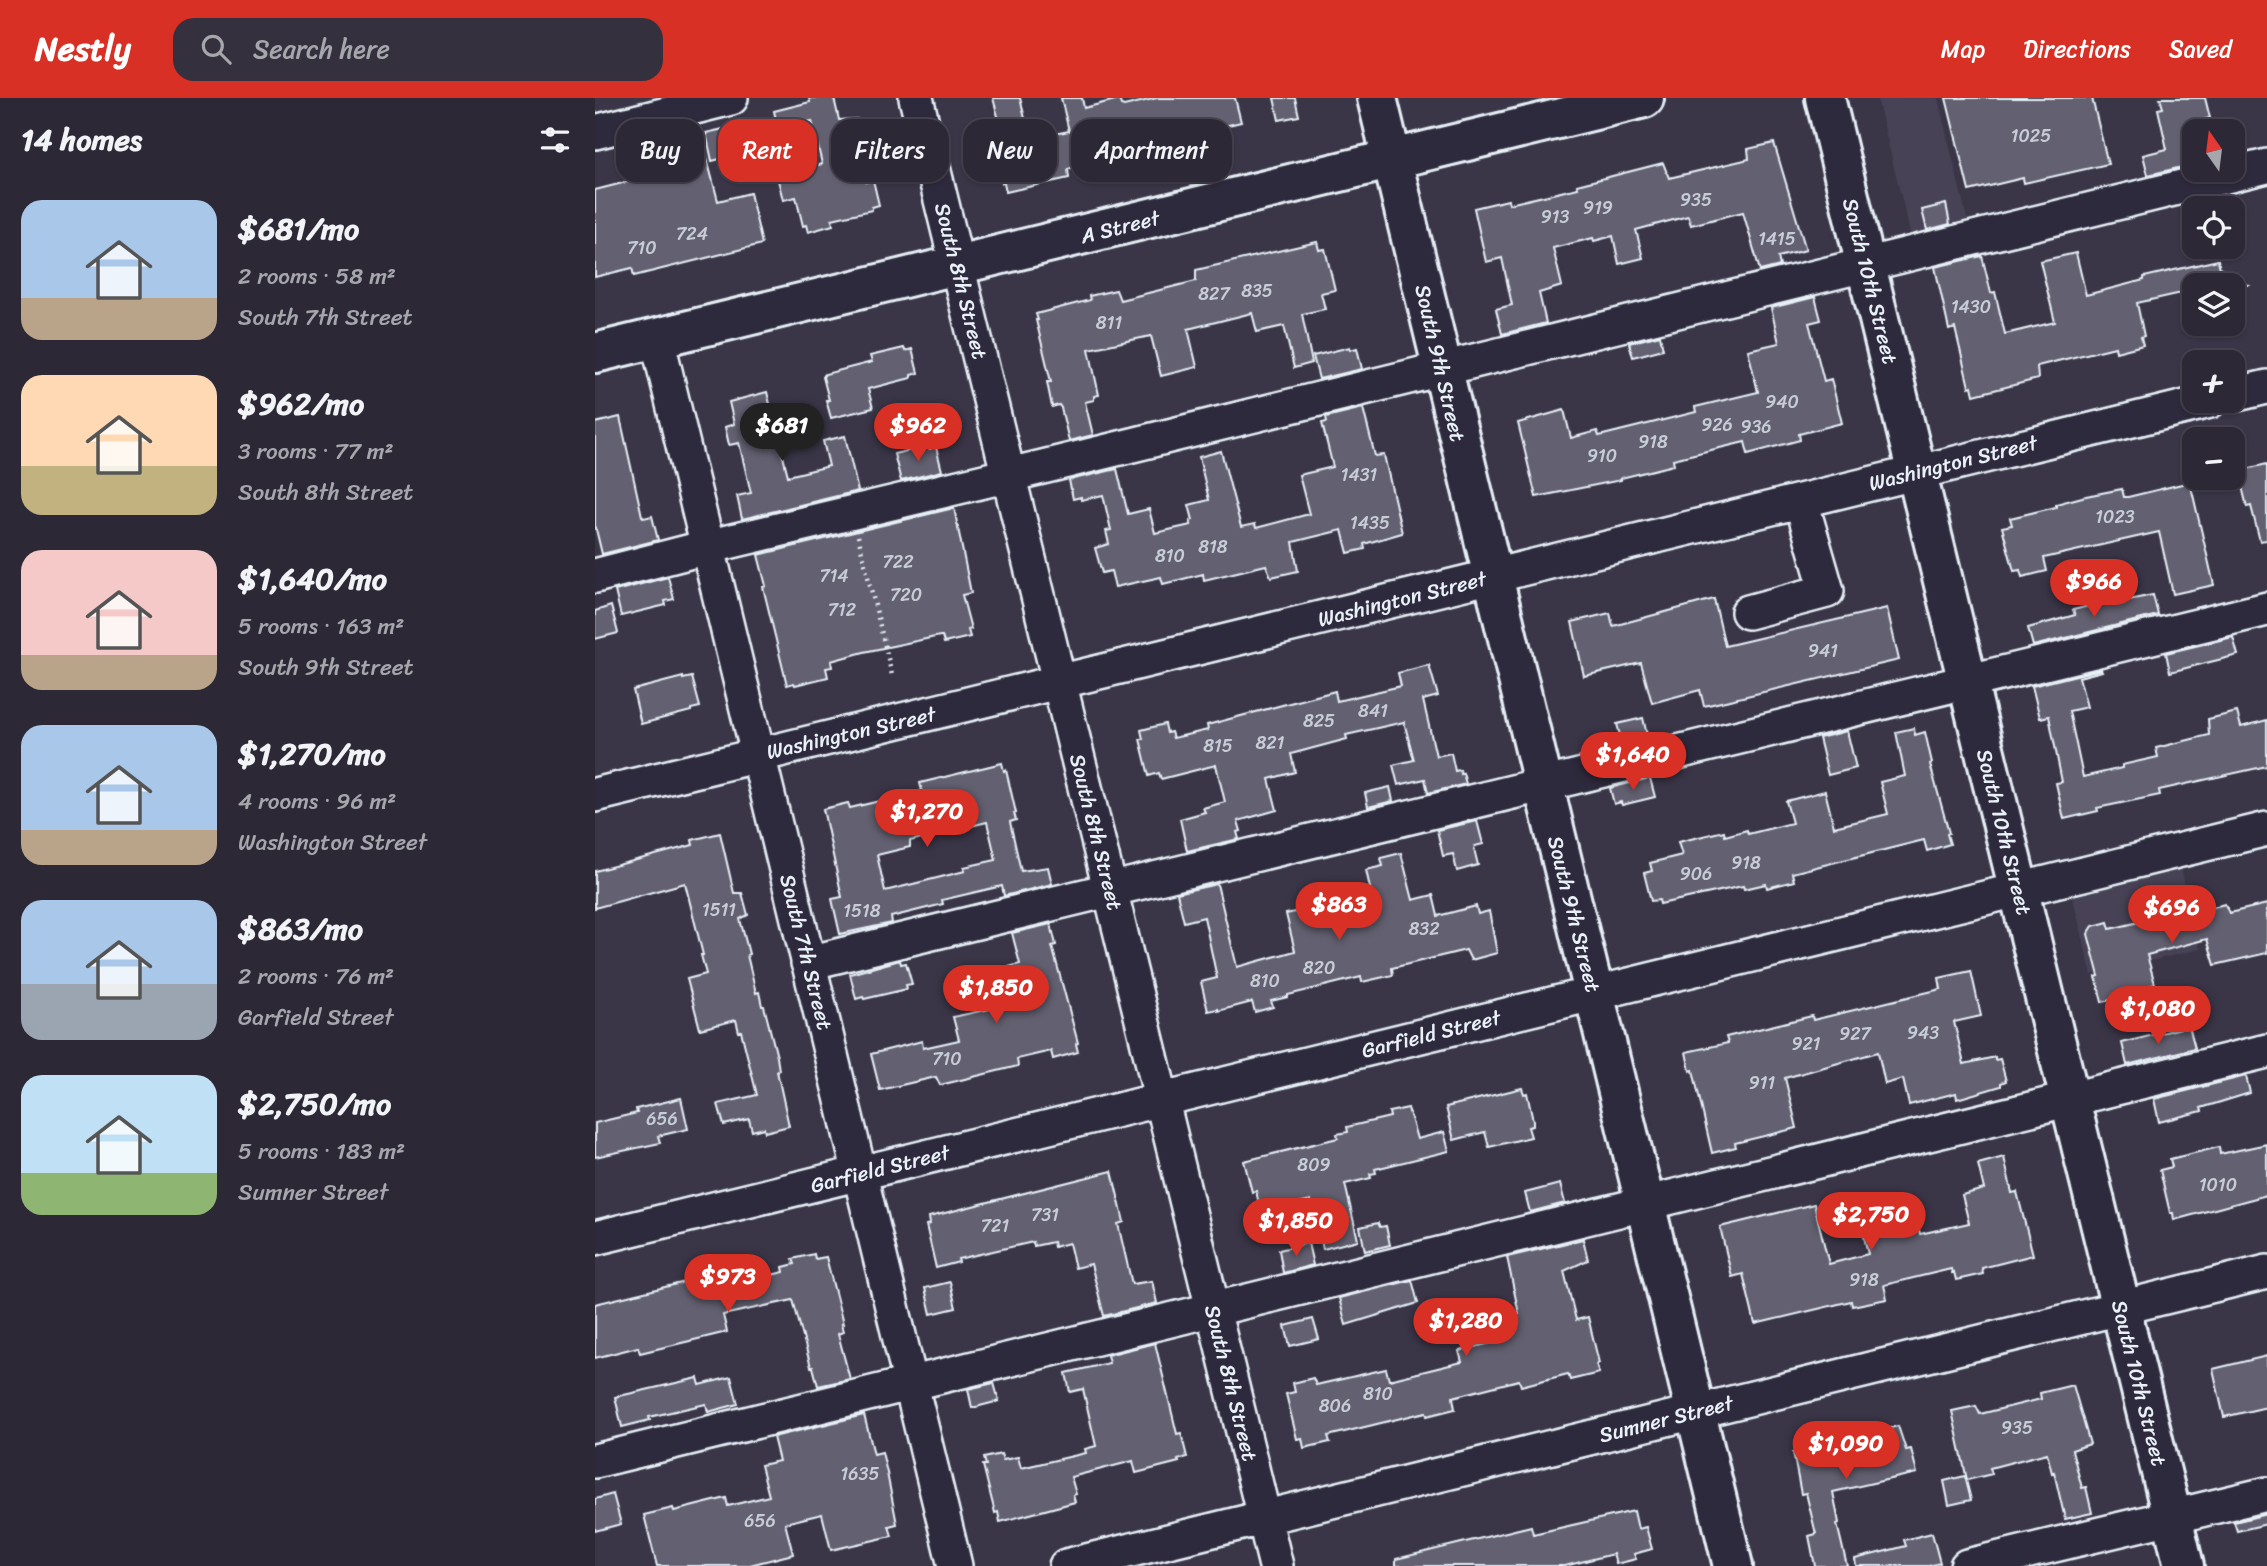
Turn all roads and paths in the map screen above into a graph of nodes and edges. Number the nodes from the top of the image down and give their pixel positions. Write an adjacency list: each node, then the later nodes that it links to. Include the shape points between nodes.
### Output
1 (731, 98): 6 (street)
2 (916, 98): 10 (street, South 8th Street)
3 (1377, 98): 7 (main road, South 9th Street)
4 (1644, 98): 7 (main road, A Street)
5 (1825, 98): 9 (main road, South 10th Street)
6 (595, 132)
7 (1393, 160): 10 (main road, A Street); 13 (main road, South 9th Street)
8 (2267, 166): 9 (street)
9 (1865, 265): 13 (street); 17 (main road, South 10th Street)
10 (957, 267): 11 (main road, A Street); 18 (street, South 8th Street)
11 (657, 338): 12 (main road, A Street); 21 (street, South 7th Street)
12 (595, 354)
13 (1441, 368): 18 (street); 23 (main road, South 9th Street)
14 (2267, 387): 15 (street)
15 (2245, 392)
16 (2182, 408): 17 (street, Washington Street)
17 (1916, 472): 19 (street, Washington Street); 27 (main road, South 10th Street)
18 (1009, 474): 20 (street); 28 (street, South 8th Street)
19 (1801, 501): 23 (street, Washington Street); 25 (street, via 1836,588)
20 (852, 512): 21 (street); 26 (path)
21 (707, 547): 22 (street); 29 (street, South 7th Street)
22 (595, 576)
23 (1491, 577): 28 (street, Washington Street); 30 (main road, South 9th Street)
24 (2267, 610): 27 (street)
25 (1748, 611)
26 (892, 675)
27 (1967, 682): 30 (street); 33 (main road, South 10th Street)
28 (1060, 683): 29 (street, Washington Street); 34 (street, South 8th Street)
29 (758, 755): 31 (street, Washington Street); 35 (street, South 7th Street)
30 (1542, 786): 34 (street); 36 (main road, South 9th Street)
31 (595, 795)
32 (2267, 829): 33 (street, Garfield Street)
33 (2018, 890): 36 (street, Garfield Street); 38 (main road, South 10th Street)
34 (1111, 891): 35 (street); 39 (street, South 8th Street)
35 (808, 963): 40 (street, South 7th Street)
36 (1593, 995): 39 (street, Garfield Street); 41 (main road, South 9th Street)
37 (2267, 1051): 38 (street)
38 (2070, 1099): 41 (street); 44 (main road, South 10th Street)
39 (1162, 1100): 40 (street, Garfield Street); 45 (street, South 8th Street)
40 (860, 1174): 42 (street, Garfield Street); 46 (street, South 7th Street)
41 (1645, 1204): 45 (street); 47 (main road, South 9th Street)
42 (595, 1238)
43 (2267, 1272): 44 (street, Sumner Street)
44 (2121, 1308): 47 (street, Sumner Street); 50 (main road, South 10th Street)
45 (1213, 1309): 46 (street); 51 (street, South 8th Street)
46 (910, 1383): 48 (street); 52 (street, South 7th Street)
47 (1696, 1413): 51 (street, Sumner Street); 55 (main road, South 9th Street)
48 (595, 1461)
49 (2267, 1494): 50 (street)
50 (2171, 1516): 56 (street); 57 (main road, South 10th Street)
51 (1264, 1518): 53 (street, Sumner Street); 54 (street, South 8th Street)
52 (955, 1566)
53 (1066, 1566)
54 (1276, 1566)
55 (1733, 1566)
56 (1967, 1566)
57 (2184, 1566)

